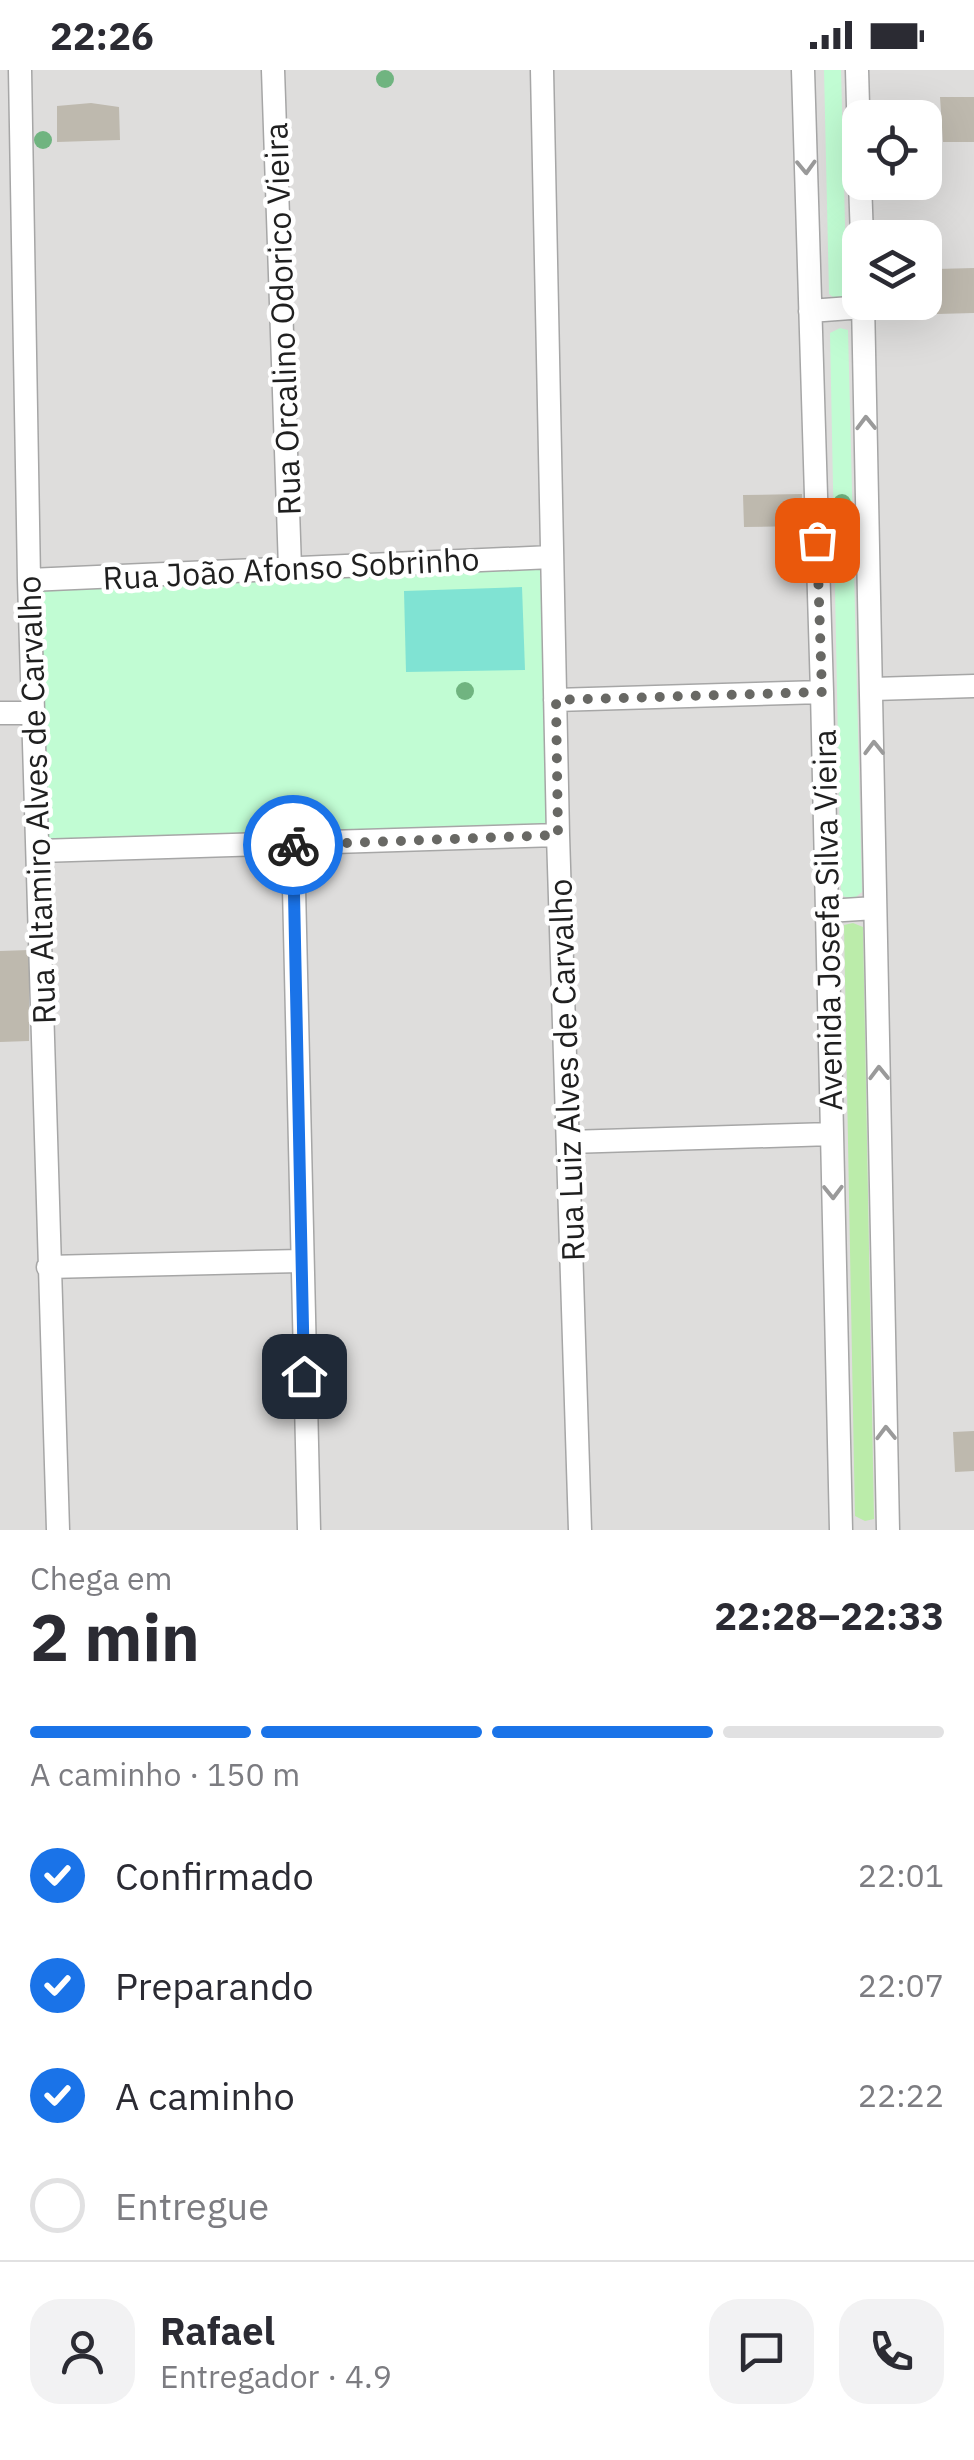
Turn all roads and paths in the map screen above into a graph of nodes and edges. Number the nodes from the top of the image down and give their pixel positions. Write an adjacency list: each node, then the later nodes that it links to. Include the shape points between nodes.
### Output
1 (20, 70): 12 (street, Rua Altamiro Alves de Carvalho)
2 (274, 70): 11 (street, Rua Orcalino Odorico Vieira)
3 (542, 70): 10 (street, Rua Luiz Alves de Carvalho)
4 (803, 70): 8 (street, Avenida Josefa Silva Vieira, one-way to 8)
5 (857, 70): 6 (street)
6 (858, 100)
7 (842, 307): 8 (street)
8 (810, 311): 15 (street, Avenida Josefa Silva Vieira)
9 (864, 320): 14 (street, Avenida Josefa Silva Vieira, one-way to 9)
10 (552, 556): 11 (street, Rua João Afonso Sobrinho); 16 (street, Rua Luiz Alves de Carvalho)
11 (290, 568): 12 (street, Rua João Afonso Sobrinho)
12 (29, 580): 17 (street, Rua Altamiro Alves de Carvalho)
13 (974, 686): 14 (street)
14 (873, 689): 22 (street, Avenida Josefa Silva Vieira, one-way to 14)
15 (822, 692): 16 (street); 23 (street, Avenida Josefa Silva Vieira)
16 (556, 700): 19 (street, Rua Luiz Alves de Carvalho)
17 (33, 712): 18 (street); 21 (street, Rua Altamiro Alves de Carvalho)
18 (0, 713)
19 (558, 835): 20 (street); 25 (street, Rua Luiz Alves de Carvalho)
20 (293, 845): 21 (street); 26 (street)
21 (39, 851): 27 (street, Rua Altamiro Alves de Carvalho)
22 (875, 908): 23 (street); 32 (street, Avenida Josefa Silva Vieira, one-way to 22)
23 (828, 911): 24 (street, Avenida Josefa Silva Vieira)
24 (832, 1134): 25 (street); 31 (street, Avenida Josefa Silva Vieira, one-way to 31)
25 (569, 1142): 30 (street, Rua Luiz Alves de Carvalho)
26 (300, 1261): 27 (street); 29 (street)
27 (48, 1267): 28 (street, Rua Altamiro Alves de Carvalho)
28 (58, 1530)
29 (309, 1530)
30 (580, 1530)
31 (841, 1530)
32 (888, 1530)

